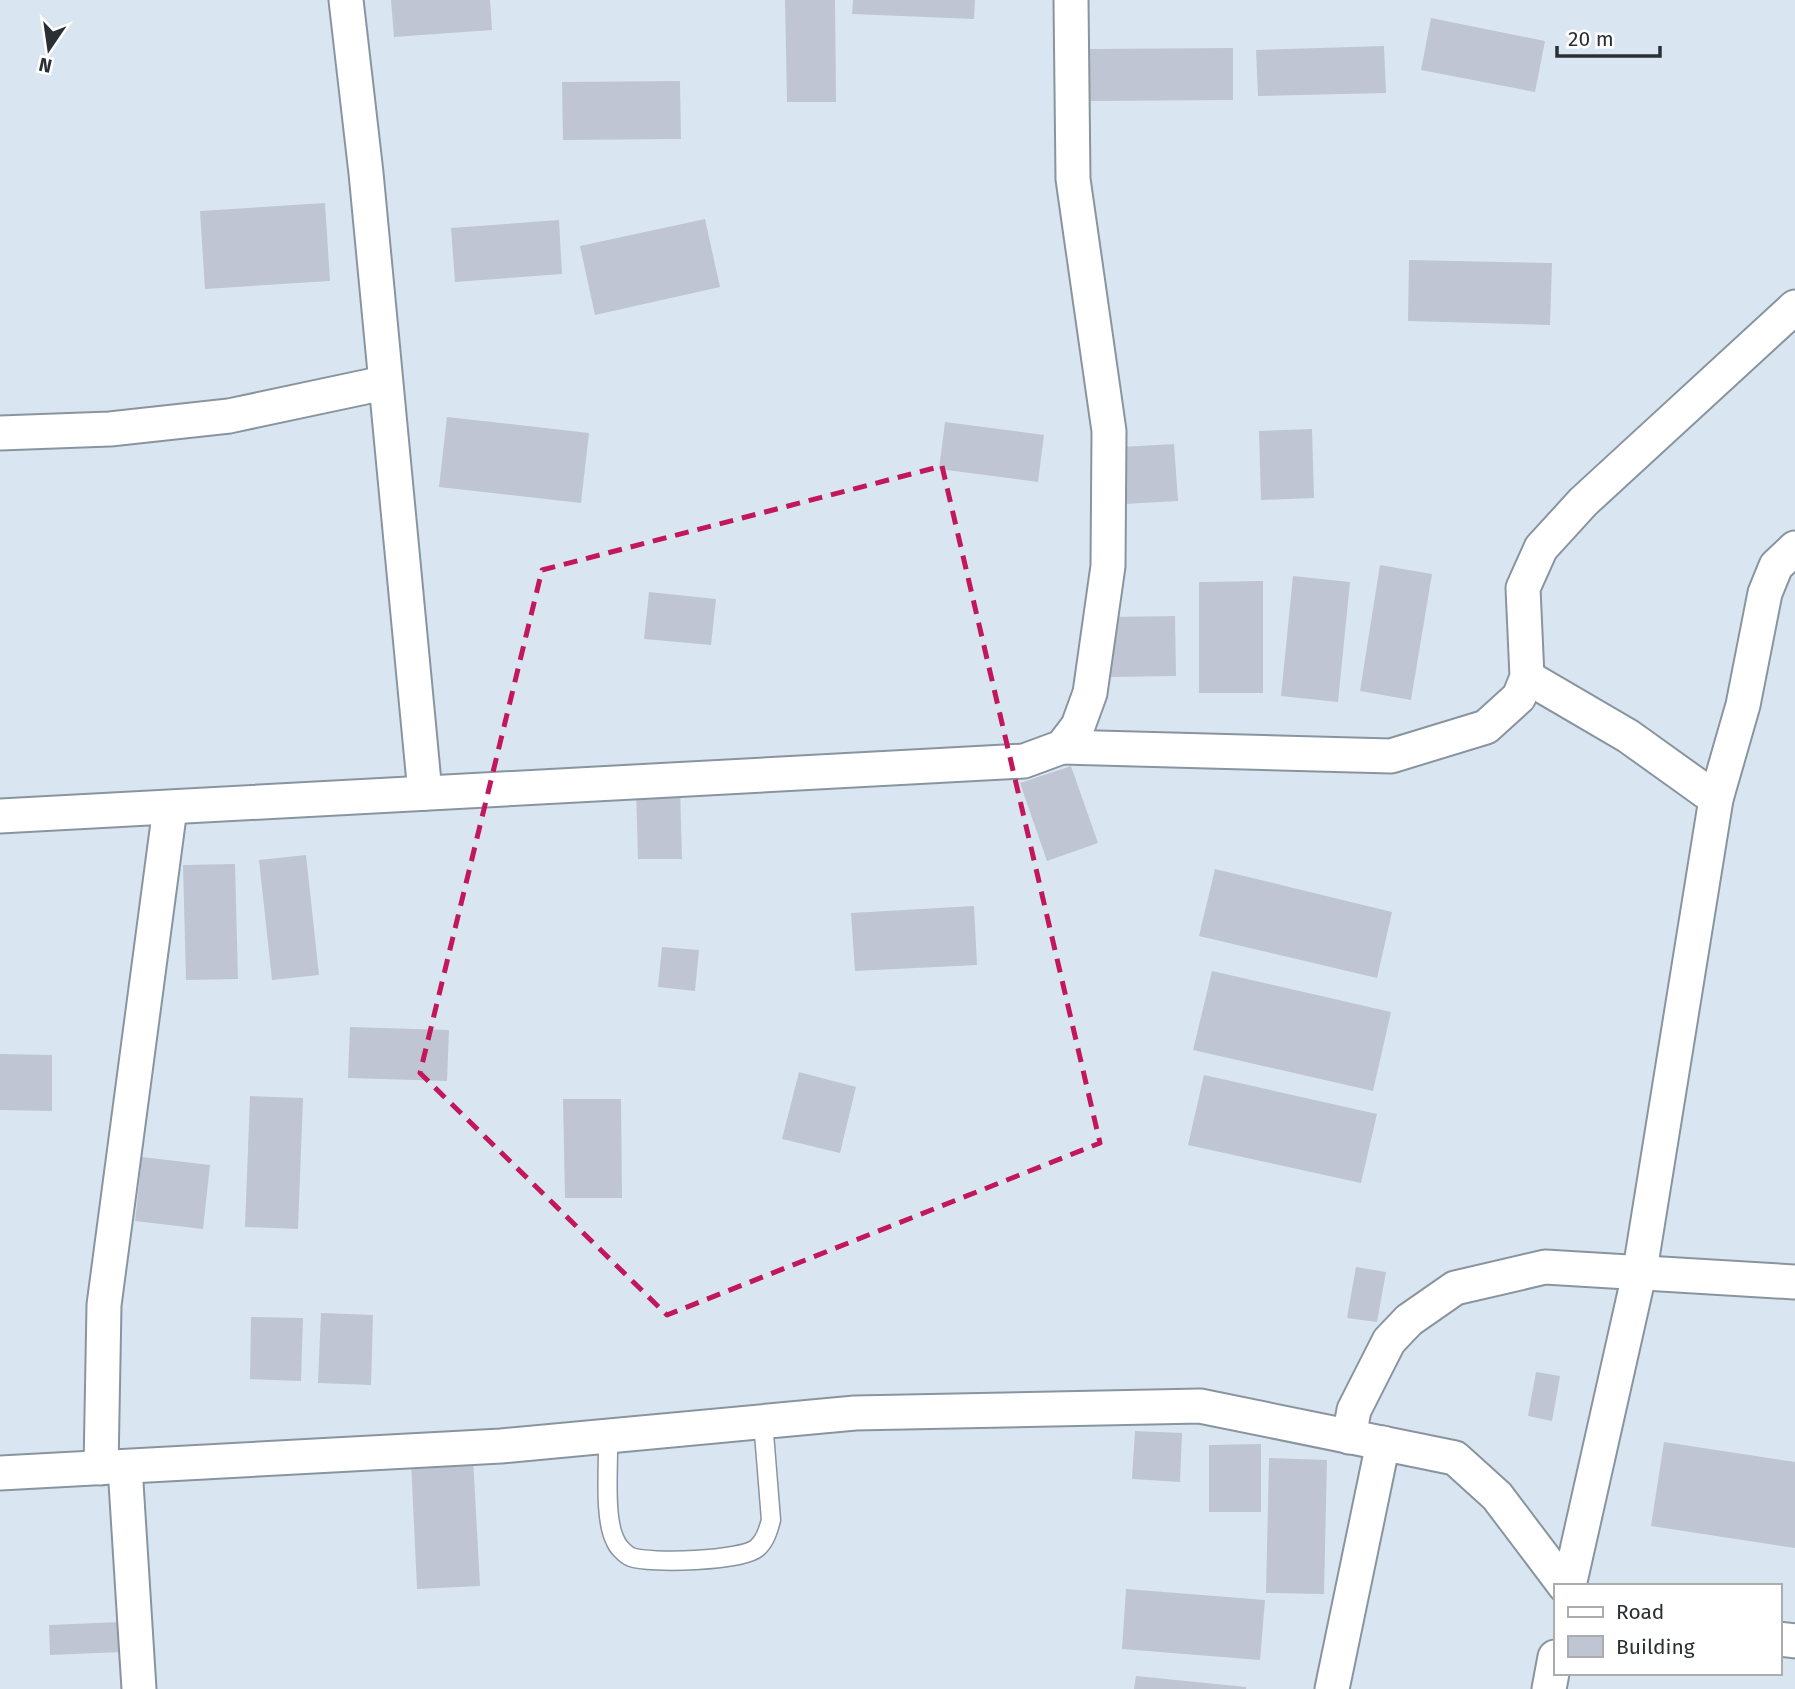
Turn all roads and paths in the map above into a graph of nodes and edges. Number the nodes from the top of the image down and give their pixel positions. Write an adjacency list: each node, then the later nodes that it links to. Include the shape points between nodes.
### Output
1 (346, 0): 4 (street)
2 (1071, 0): 8 (street, via 1073,179 1109,431 1108,553 1090,693 1078,726)
3 (1795, 307): 7 (street, via 1583,502 1541,548 1523,588)
4 (384, 383): 5 (street, via 229,416 110,429); 9 (street)
5 (0, 433)
6 (1795, 548): 10 (street, via 1776,566 1765,593 1743,705)
7 (1527, 677): 8 (street, via 1519,697 1486,727 1391,756); 10 (street, via 1628,736)
8 (1062, 747): 9 (street, via 1024,761)
9 (425, 793): 11 (street)
10 (1716, 799): 13 (street)
11 (170, 807): 12 (street); 19 (street, via 104,1305)
12 (0, 816)
13 (1640, 1270): 14 (street); 17 (street, via 1545,1267 1454,1288 1409,1320 1389,1341 1354,1410); 22 (street)
14 (1795, 1282)
15 (763, 1421): 16 (street); 16 (lane, via 771,1520 757,1549 742,1557 647,1560 629,1556 616,1544 611,1526); 17 (street, via 855,1413 1200,1406)
16 (608, 1436): 19 (street)
17 (1349, 1437): 18 (street)
18 (1382, 1443): 21 (street, via 1455,1458 1497,1496); 25 (street)
19 (113, 1467): 20 (street); 24 (street)
20 (0, 1473)
21 (1565, 1584)
22 (1567, 1584)
23 (1554, 1662): 26 (street)
24 (139, 1689)
25 (1332, 1689)
26 (1549, 1689)

